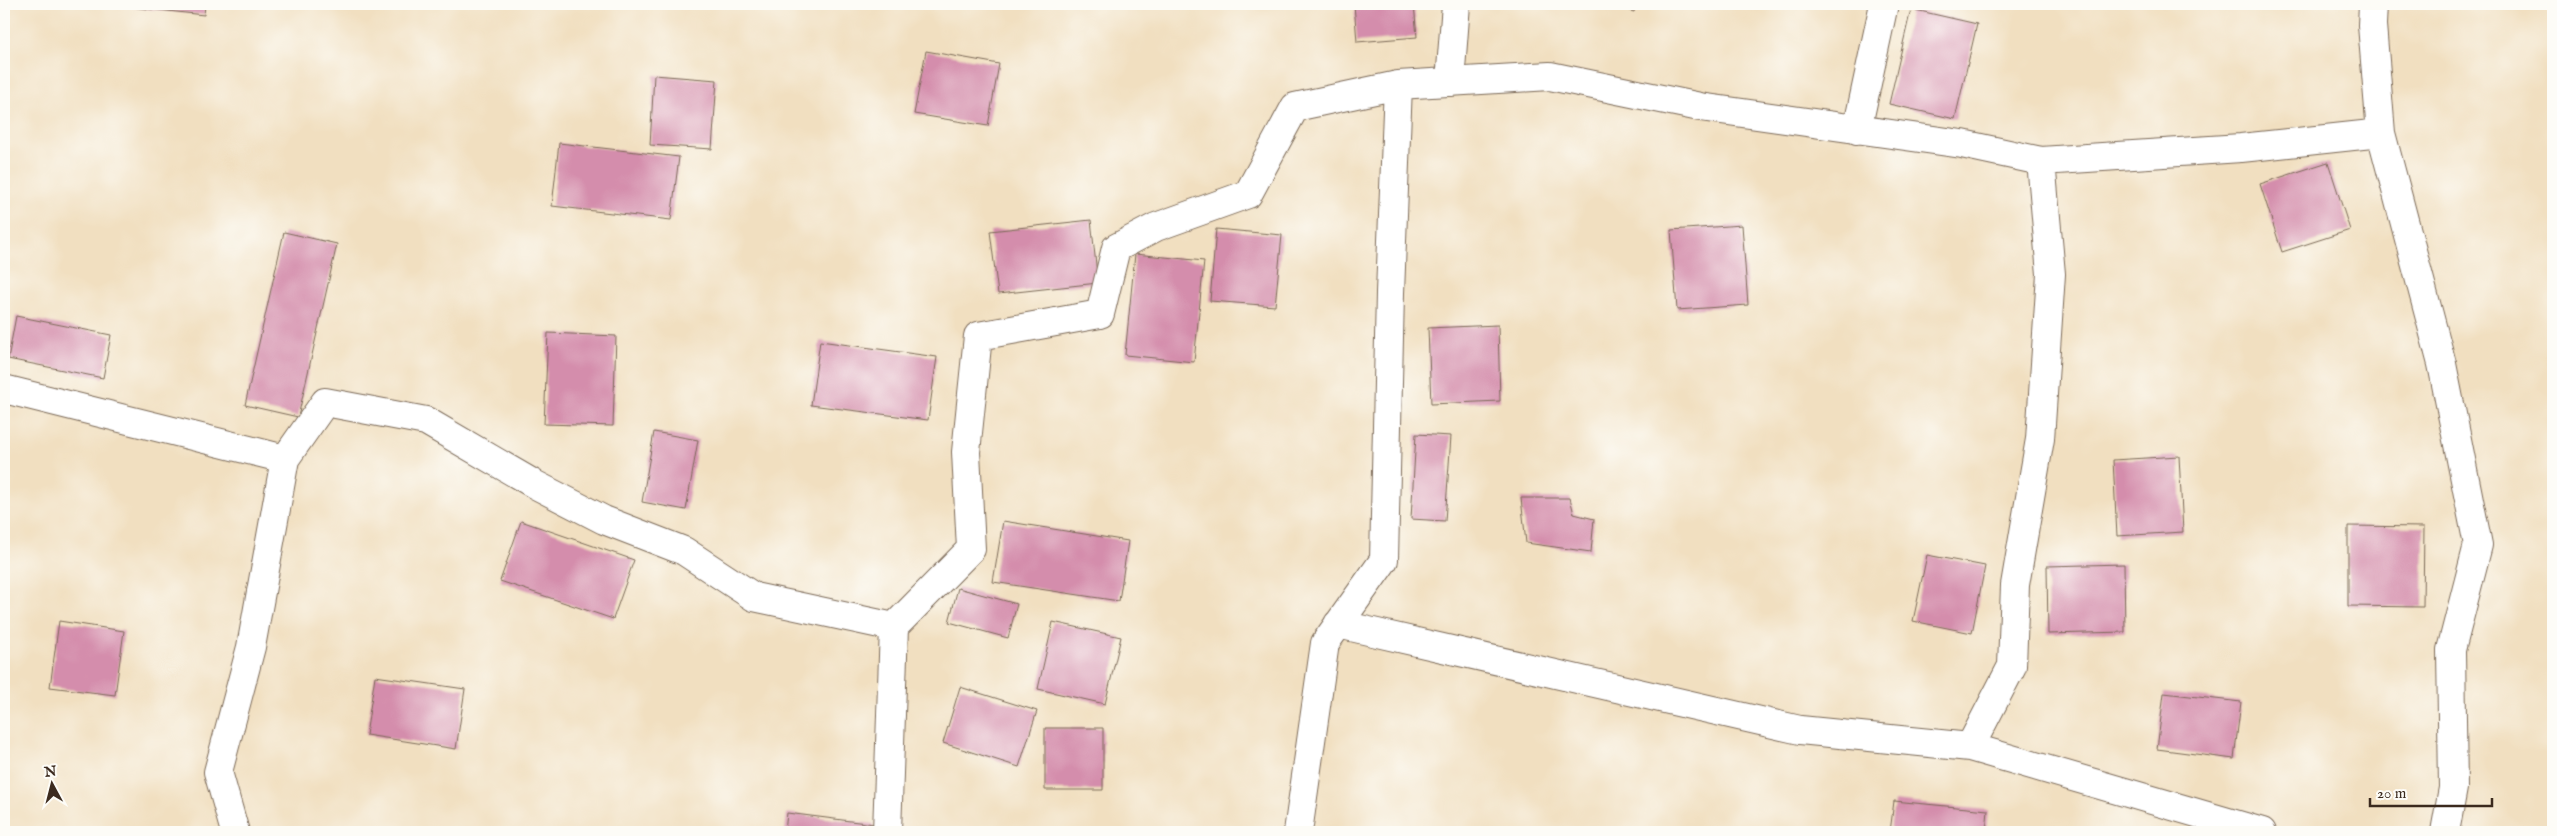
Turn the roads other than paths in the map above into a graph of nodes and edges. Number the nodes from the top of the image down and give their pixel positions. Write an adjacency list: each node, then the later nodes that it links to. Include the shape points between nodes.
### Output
1 (1456, 4): 4 (street)
2 (1884, 4): 6 (street)
3 (2373, 4): 7 (street)
4 (1450, 82): 5 (street); 6 (street, via 1550,76 1700,108)
5 (1398, 85): 11 (street, via 1384,560); 12 (street, via 1295,107 1248,194 1156,226 1116,248 1100,314 978,336 966,452 971,549)
6 (1857, 130): 8 (street, via 1962,144)
7 (2380, 133): 8 (street, via 2241,148); 18 (street, via 2442,364 2478,545 2451,650 2453,788)
8 (2041, 161): 13 (street, via 2051,274 2040,439 2014,585 2012,666)
9 (4, 389): 10 (street)
10 (285, 459): 12 (street, via 325,402 426,421 534,484 604,520 684,551 754,597); 14 (street, via 250,647 218,772)
11 (1338, 624): 13 (street, via 1800,730); 16 (street, via 1325,643)
12 (894, 627): 15 (street)
13 (1970, 747): 17 (street)
14 (235, 832)
15 (887, 832)
16 (1298, 832)
17 (2262, 832)
18 (2445, 832)

